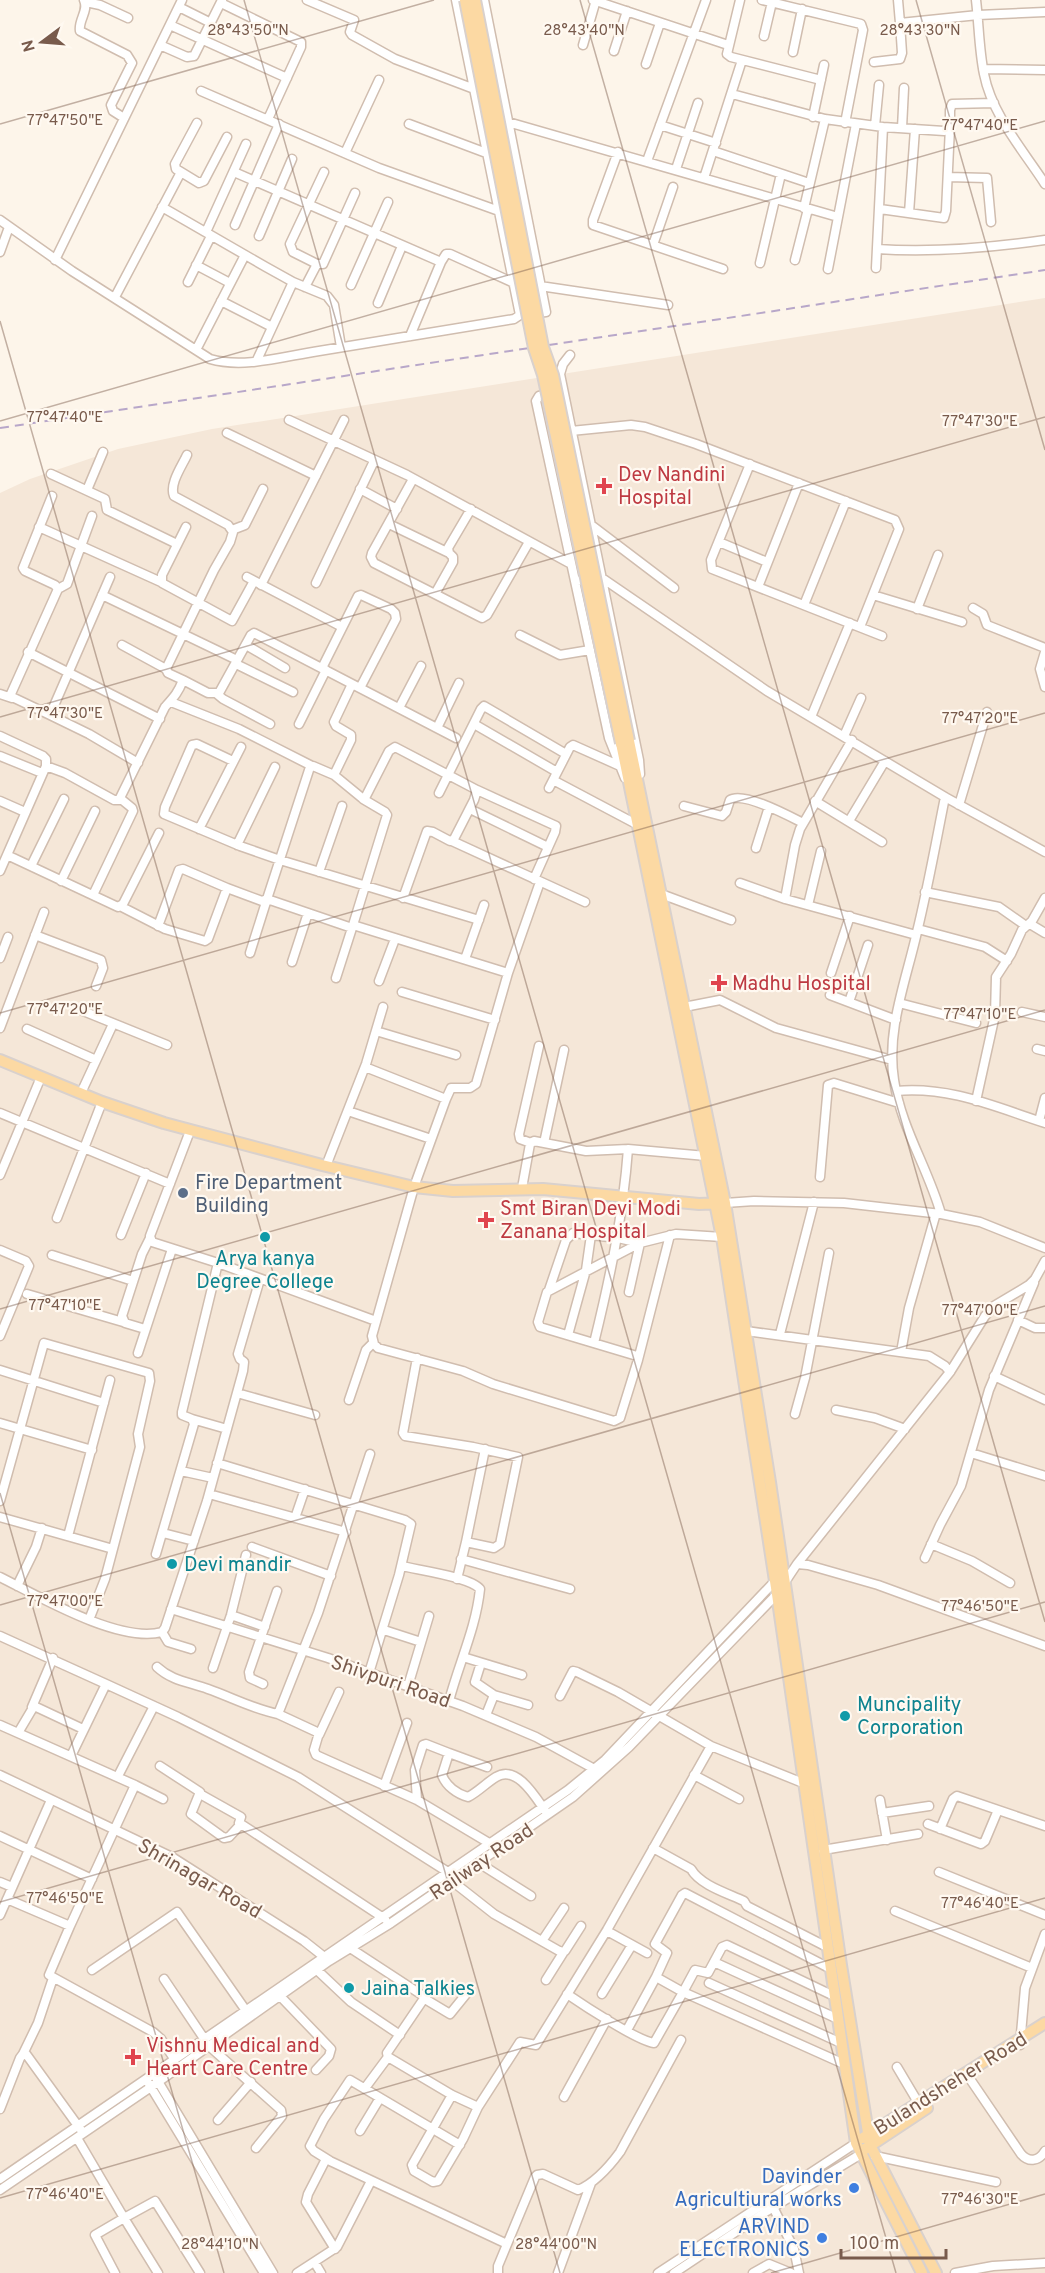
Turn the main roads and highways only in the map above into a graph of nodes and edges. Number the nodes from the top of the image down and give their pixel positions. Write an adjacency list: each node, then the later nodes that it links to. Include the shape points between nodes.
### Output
1 (465, 0): 3 (main road, bridge, via 534,348)
2 (476, 0): 3 (main road, bridge)
3 (625, 742): 4 (main road)
4 (637, 798): 5 (main road); 5 (main road, via 638,825)
5 (646, 842): 7 (main road)
6 (0, 1060): 8 (main road, via 102,1102 190,1131 414,1187 453,1191 522,1188)
7 (695, 1083): 8 (main road); 8 (main road, via 706,1156)
8 (721, 1204): 9 (main road); 9 (main road, via 722,1237)
9 (741, 1330): 10 (main road)
10 (780, 1581): 14 (main road); 15 (main road, via 777,1594)
11 (1045, 2024): 13 (main road, Bulandsheher Road)
12 (1045, 2031): 13 (main road)
13 (1021, 2041): 14 (main road, Bulandsheher Road); 14 (main road, via 970,2079)
14 (869, 2140): 15 (main road); 16 (main road)
15 (858, 2148): 17 (main road)
16 (907, 2218): 17 (main road); 19 (main road)
17 (897, 2224): 18 (main road)
18 (922, 2273)
19 (936, 2273)

